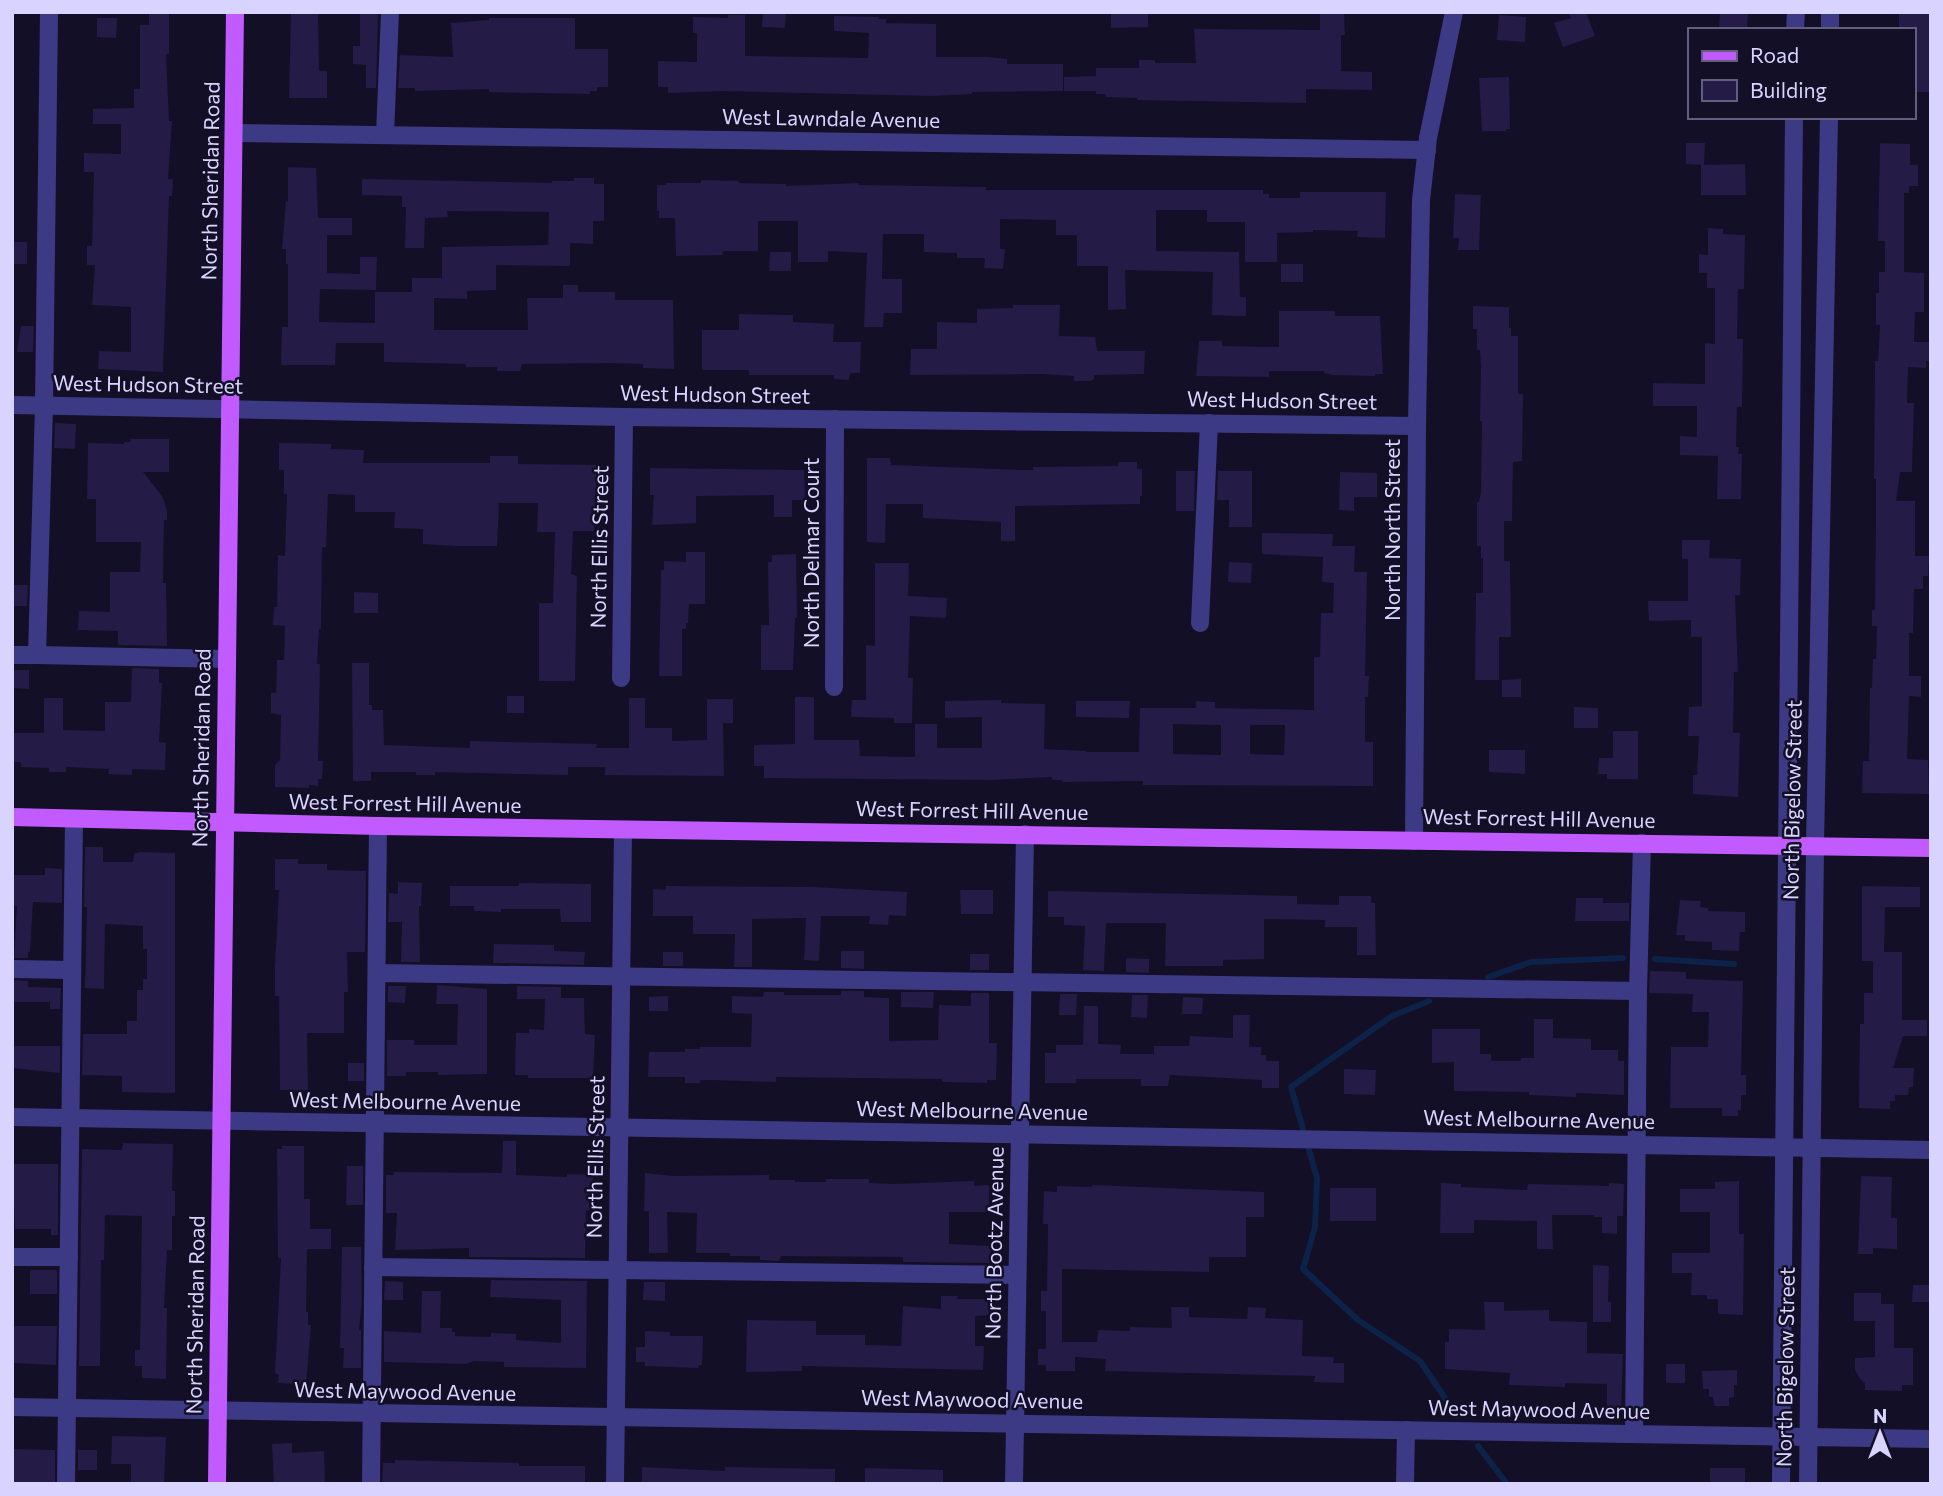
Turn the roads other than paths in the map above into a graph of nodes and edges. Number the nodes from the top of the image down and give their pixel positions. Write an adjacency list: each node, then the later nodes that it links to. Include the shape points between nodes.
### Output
1 (50, 12): 13 (street)
2 (235, 12): 7 (main road, North Sheridan Road)
3 (390, 12): 8 (street)
4 (1454, 12): 9 (street, North North Street)
5 (1794, 119): 10 (street, North Bigelow Street)
6 (1829, 119): 11 (street, North Bigelow Street)
7 (234, 133): 8 (street, West Lawndale Avenue); 14 (main road, North Sheridan Road)
8 (385, 135): 9 (street, West Lawndale Avenue)
9 (1427, 150): 18 (street, North North Street, via 1420,219)
10 (1791, 381): 11 (street); 33 (street, North Bigelow Street)
11 (1824, 381): 34 (street, North Bigelow Street)
12 (12, 405): 13 (street, West Hudson Street)
13 (44, 406): 14 (street, West Hudson Street); 21 (street)
14 (231, 411): 15 (street, West Hudson Street); 22 (main road, North Sheridan Road)
15 (624, 417): 16 (street, West Hudson Street); 23 (street, North Ellis Street)
16 (835, 419): 17 (street, West Hudson Street); 24 (street, North Delmar Court)
17 (1209, 423): 18 (street, West Hudson Street); 19 (street)
18 (1417, 426): 31 (street, North North Street)
19 (1200, 623)
20 (12, 655): 21 (street)
21 (37, 655): 22 (street)
22 (226, 659): 27 (main road, North Sheridan Road)
23 (621, 678)
24 (834, 687)
25 (12, 817): 26 (main road, West Forrest Hill Avenue)
26 (74, 819): 27 (main road, West Forrest Hill Avenue); 37 (street)
27 (224, 824): 28 (main road, West Forrest Hill Avenue); 46 (main road, North Sheridan Road)
28 (378, 826): 29 (main road, West Forrest Hill Avenue); 38 (street)
29 (623, 830): 30 (main road, West Forrest Hill Avenue); 39 (street, North Ellis Street)
30 (1025, 834): 31 (main road, West Forrest Hill Avenue); 40 (street, North Bootz Avenue)
31 (1414, 841): 32 (main road, West Forrest Hill Avenue)
32 (1642, 843): 33 (main road, West Forrest Hill Avenue); 41 (street)
33 (1786, 845): 34 (main road, West Forrest Hill Avenue); 42 (street, North Bigelow Street)
34 (1815, 845): 35 (main road, West Forrest Hill Avenue); 43 (street, North Bigelow Street)
35 (1931, 848)
36 (12, 969): 37 (street)
37 (72, 970): 45 (street)
38 (377, 973): 39 (street); 47 (street)
39 (621, 979): 40 (street); 48 (street, North Ellis Street)
40 (1023, 984): 41 (street); 49 (street, North Bootz Avenue)
41 (1638, 991): 50 (street)
42 (1786, 994): 43 (street); 51 (street, North Bigelow Street)
43 (1814, 994): 52 (street, North Bigelow Street)
44 (12, 1117): 45 (street, West Melbourne Avenue)
45 (71, 1119): 46 (street, West Melbourne Avenue); 55 (street)
46 (222, 1122): 47 (street, West Melbourne Avenue); 63 (main road, North Sheridan Road)
47 (375, 1124): 48 (street, West Melbourne Avenue); 56 (street)
48 (619, 1128): 49 (street, West Melbourne Avenue); 57 (street, North Ellis Street)
49 (1020, 1135): 50 (street, West Melbourne Avenue); 58 (street, North Bootz Avenue)
50 (1636, 1144): 51 (street, West Melbourne Avenue); 68 (street)
51 (1785, 1146): 52 (street, West Melbourne Avenue); 59 (street, North Bigelow Street)
52 (1812, 1146): 53 (street, West Melbourne Avenue); 60 (street, North Bigelow Street)
53 (1931, 1150)
54 (12, 1257): 55 (street)
55 (69, 1257): 62 (street)
56 (373, 1267): 57 (street); 64 (street)
57 (618, 1269): 58 (street); 65 (street, North Ellis Street)
58 (1017, 1275): 66 (street, North Bootz Avenue)
59 (1783, 1289): 60 (street); 69 (street, North Bigelow Street)
60 (1810, 1290): 70 (street, North Bigelow Street)
61 (12, 1407): 62 (street, West Maywood Avenue)
62 (67, 1408): 63 (street, West Maywood Avenue); 72 (street)
63 (217, 1412): 64 (street, West Maywood Avenue); 73 (main road, North Sheridan Road)
64 (372, 1414): 65 (street, West Maywood Avenue); 74 (street)
65 (616, 1418): 66 (street, West Maywood Avenue); 75 (street, North Ellis Street)
66 (1015, 1423): 67 (street, West Maywood Avenue); 76 (street, North Bootz Avenue)
67 (1406, 1430): 68 (street, West Maywood Avenue); 77 (street)
68 (1634, 1434): 69 (street, West Maywood Avenue)
69 (1782, 1436): 70 (street, West Maywood Avenue); 78 (street, North Bigelow Street)
70 (1808, 1436): 71 (street, West Maywood Avenue); 79 (street, North Bigelow Street)
71 (1931, 1439)
72 (66, 1484)
73 (217, 1484)
74 (372, 1484)
75 (615, 1484)
76 (1014, 1484)
77 (1405, 1484)
78 (1781, 1484)
79 (1808, 1484)

